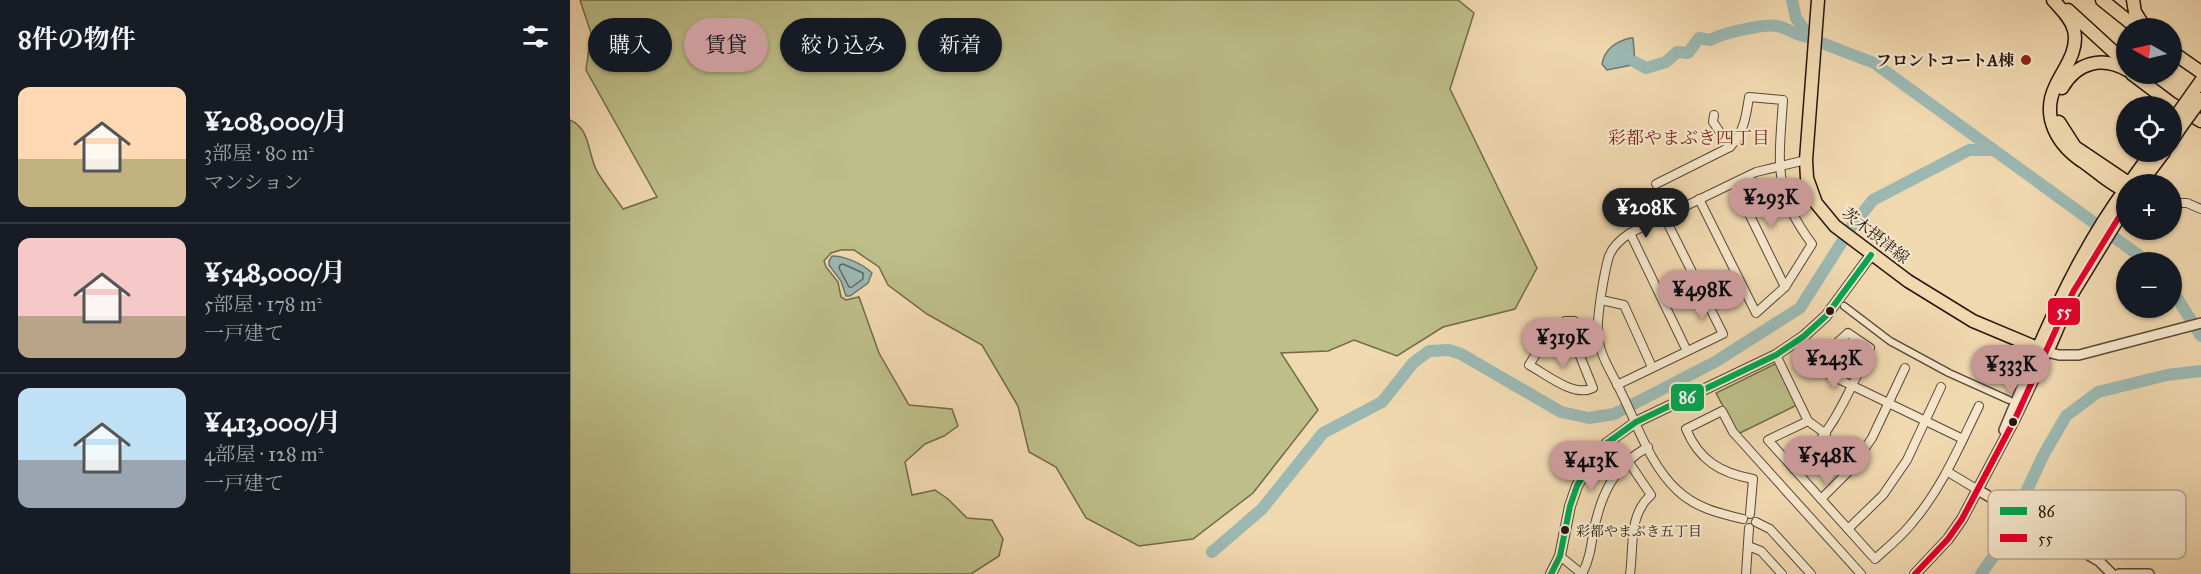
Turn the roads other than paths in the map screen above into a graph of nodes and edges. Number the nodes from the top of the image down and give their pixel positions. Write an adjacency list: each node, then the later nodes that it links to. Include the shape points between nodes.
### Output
1 (1818, 0): 21 (main road, 茨木摂津線)
2 (2053, 0): 24 (main road, via 2070,21 2075,42 2051,100 2055,131 2070,153)
3 (2058, 0): 8 (main road)
4 (2102, 0): 6 (main road)
5 (2133, 0): 7 (main road)
6 (2125, 18)
7 (2138, 18)
8 (2116, 54)
9 (2182, 59): 11 (main road)
10 (2116, 66): 23 (main road, via 2090,63 2074,72 2064,84 2057,110 2059,123 2074,147)
11 (2201, 72)
12 (2201, 81): 16 (main road, bridge)
13 (2145, 84): 19 (main road)
14 (2152, 84): 19 (main road)
15 (2201, 99): 18 (main road, bridge)
16 (2182, 112)
17 (1714, 115): 20 (street, via 1713,122)
18 (2182, 116)
19 (2201, 120)
20 (1730, 147): 22 (street, via 1744,128 1749,97 1783,100); 26 (street)
21 (1806, 160): 22 (street); 33 (main road, 茨木摂津線, via 1811,192 1823,213)
22 (1779, 167): 25 (street); 34 (street, via 1787,205 1812,244)
23 (2116, 178)
24 (2116, 180)
25 (1734, 183): 27 (street); 34 (street)
26 (1656, 184)
27 (1699, 199): 31 (street); 34 (street, via 1756,313)
28 (2182, 203): 29 (street)
29 (2201, 209)
30 (2116, 215): 41 (main road, via 2065,289)
31 (1664, 216): 32 (street); 40 (street, via 1723,334)
32 (1630, 233): 35 (street, via 1610,255); 40 (street)
33 (1871, 255): 41 (main road, 茨木摂津線, via 1973,321); 42 (street, via 1826,316)
34 (1785, 287)
35 (1601, 300): 38 (street); 43 (street, via 1624,304)
36 (1844, 306): 48 (street, via 1890,341)
37 (2201, 323): 41 (street, via 2079,355)
38 (1598, 339): 39 (street); 45 (street)
39 (1576, 346): 39 (street, via 1593,388 1586,391 1571,389 1529,365 1565,321 1574,321)
40 (1687, 351): 43 (street)
41 (2043, 351): 62 (street, via 2009,416)
42 (1776, 355): 51 (street); 53 (street)
43 (1652, 368): 45 (street)
44 (1905, 368): 49 (street)
45 (1617, 384): 53 (street)
46 (1852, 385): 46 (street, via 1826,373 1820,358 1848,333 1870,348); 49 (street); 54 (street)
47 (1941, 387): 52 (street)
48 (2008, 400)
49 (1889, 403): 52 (street); 64 (street, via 1872,438 1849,471)
50 (1978, 405): 55 (street)
51 (1808, 421): 54 (street); 59 (street, via 1767,440)
52 (1926, 421): 55 (street); 69 (street, via 1907,460 1883,495)
53 (1636, 422): 56 (street); 71 (street, via 1607,443 1584,472 1572,501)
54 (1826, 434): 59 (street)
55 (1963, 439): 60 (street)
56 (1648, 447): 57 (street); 66 (street, via 1666,478 1687,498 1712,511)
57 (1628, 461): 74 (street, via 1603,496); 75 (street, via 1651,495 1636,518)
58 (1765, 468): 61 (street); 61 (street, via 1733,432 1722,411 1686,429 1708,462); 79 (street)
59 (1794, 469): 64 (street)
60 (1948, 472): 62 (street); 69 (street, via 1911,525 1875,559)
61 (1753, 479): 65 (street)
62 (1978, 490): 63 (street); 80 (street, via 1948,539)
63 (1988, 495)
64 (1821, 499): 69 (street)
65 (1750, 514): 66 (street); 67 (street)
66 (1743, 519): 68 (street)
67 (1756, 522): 68 (street); 78 (street, via 1770,529)
68 (1749, 528): 70 (street)
69 (1848, 529)
70 (1748, 546): 76 (street); 77 (street, via 1761,551)
71 (1560, 556): 73 (street); 74 (street)
72 (2096, 559): 81 (street)
73 (1551, 574)
74 (1582, 574)
75 (1630, 574)
76 (1746, 574)
77 (1782, 574)
78 (1811, 574)
79 (1861, 574)
80 (1915, 574)
81 (2112, 574)
82 (2119, 574): 83 (street)
83 (2149, 574)

